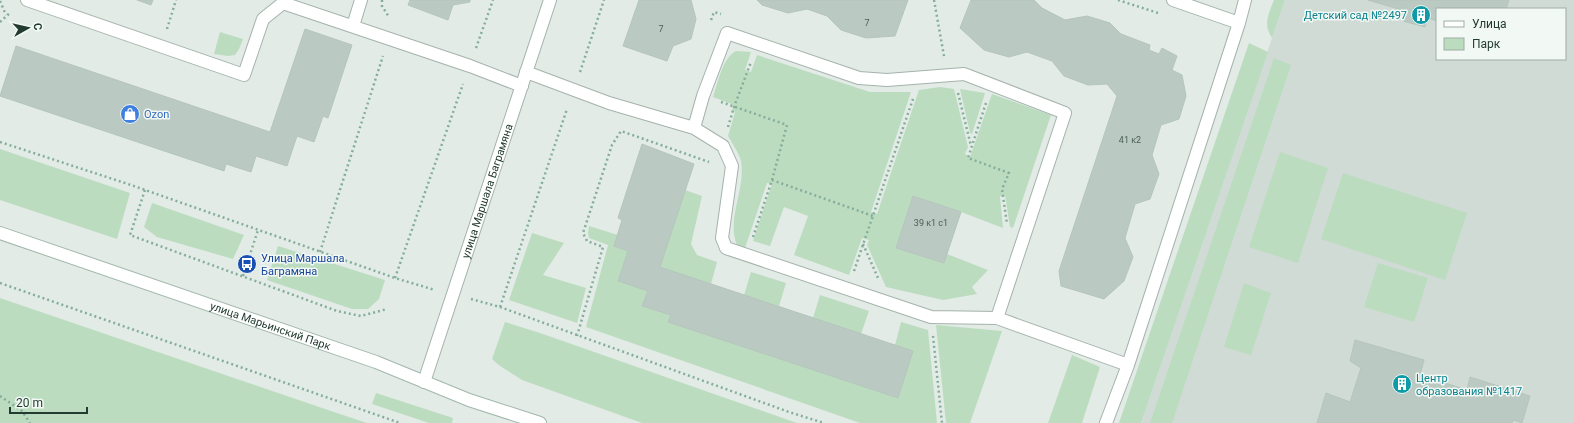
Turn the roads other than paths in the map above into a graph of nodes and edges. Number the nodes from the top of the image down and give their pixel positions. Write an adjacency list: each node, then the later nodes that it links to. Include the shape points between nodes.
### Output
1 (27, 0): 7 (main road, via 244,75 263,19 283,3)
2 (361, 0): 7 (main road)
3 (550, 0): 8 (main road, улица Маршала Баграмяна)
4 (1173, 0): 6 (main road)
5 (1245, 0): 6 (main road)
6 (1239, 23): 13 (main road)
7 (353, 26): 9 (main road)
8 (526, 72): 9 (main road, улица Маршала Баграмяна); 10 (main road, via 609,103)
9 (522, 86): 14 (main road, улица Маршала Баграмяна)
10 (694, 128): 12 (main road, via 723,146 732,166 722,238 726,248 931,317); 12 (main road, via 727,33 859,78 888,80 964,74 1065,113)
11 (0, 233): 14 (main road, улица Марьинский Парк, via 376,362)
12 (997, 318): 13 (main road)
13 (1128, 365): 16 (main road)
14 (424, 382): 15 (main road, улица Марьинский Парк)
15 (540, 423)
16 (1106, 423)

